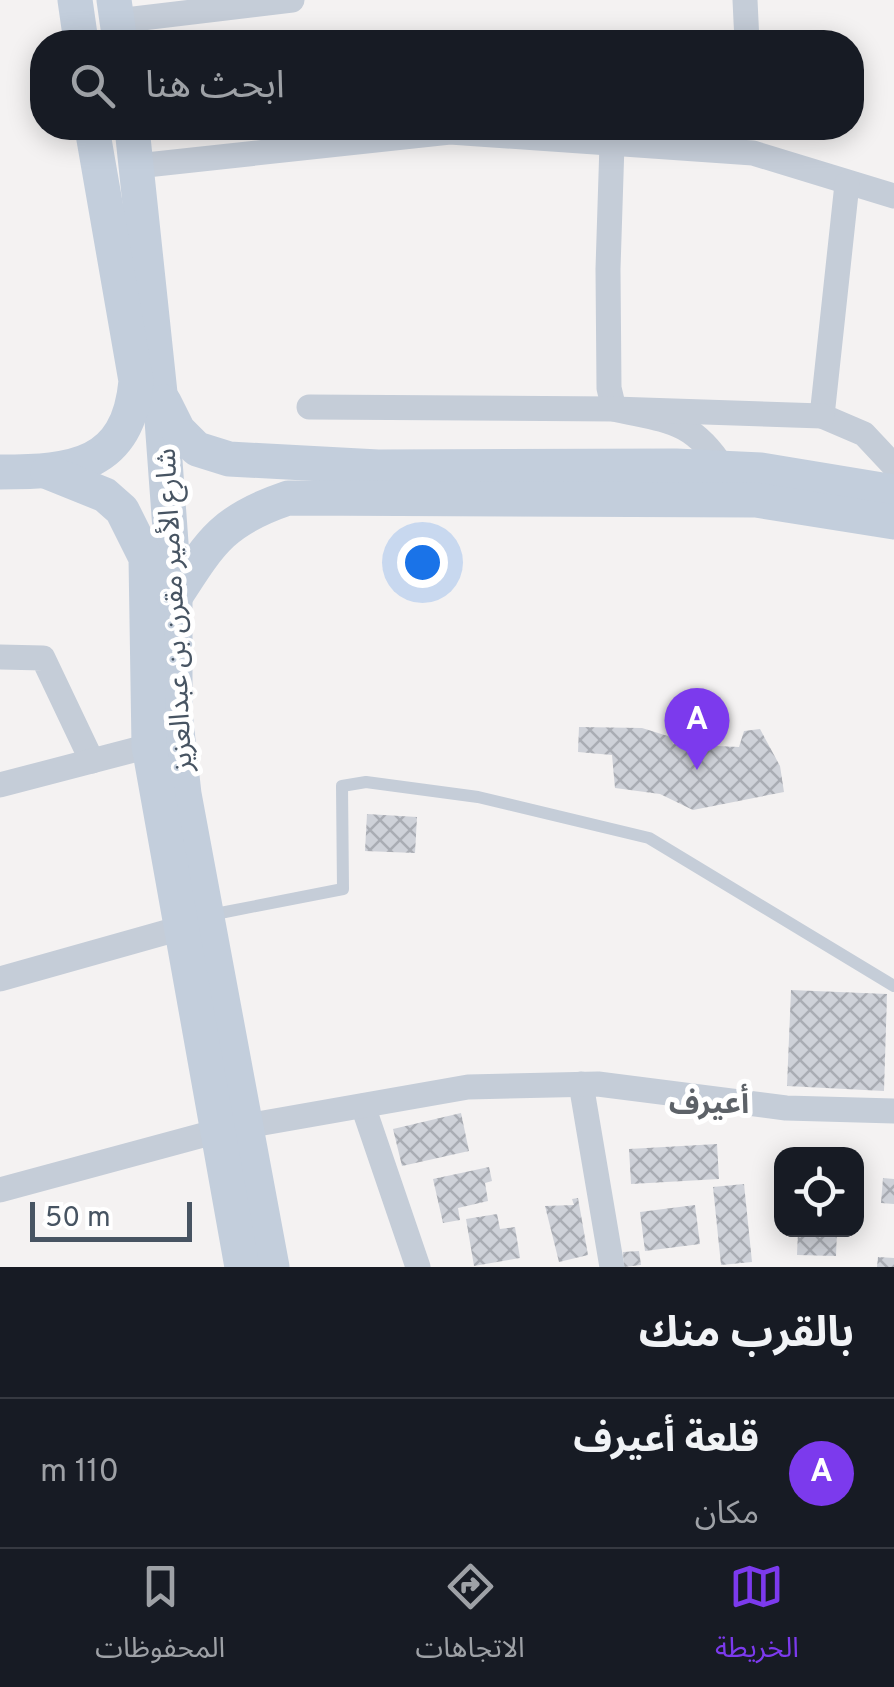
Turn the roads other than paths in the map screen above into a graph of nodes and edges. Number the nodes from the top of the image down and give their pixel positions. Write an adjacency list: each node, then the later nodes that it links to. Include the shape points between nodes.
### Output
1 (75, 0): 5 (street)
2 (292, 0): 4 (street)
3 (744, 0): 6 (street)
4 (117, 21)
5 (79, 30)
6 (746, 30)
7 (95, 140): 16 (street, شارع الأمير مقرن بن عبدالعزيز)
8 (134, 140): 13 (street, شارع الأمير مقرن بن عبدالعزيز)
9 (376, 140): 13 (street)
10 (558, 140): 12 (street)
11 (752, 140): 12 (street); 14 (street)
12 (612, 144): 18 (street)
13 (137, 166): 16 (street, شارع الأمير مقرن بن عبدالعزيز)
14 (847, 184): 15 (street); 19 (street)
15 (894, 196)
16 (148, 387): 21 (street, via 196,449 229,459 378,467); 23 (street, via 119,439 101,455); 26 (street, شارع الأمير مقرن بن عبدالعزيز)
17 (309, 407): 18 (street)
18 (614, 408): 19 (street); 21 (street, via 676,422 705,439)
19 (822, 416): 20 (street, via 864,434)
20 (894, 466)
21 (723, 468): 24 (street)
22 (0, 472): 23 (street)
23 (48, 472): 28 (street, شارع الأمير مقرن بن عبدالعزيز, via 104,495 122,510 146,558)
24 (894, 492)
25 (894, 522): 26 (street, via 756,500 288,498 244,513 210,544)
26 (175, 597): 31 (street, شارع الأمير مقرن بن عبدالعزيز, via 175,714)
27 (0, 657): 29 (street, via 44,658)
28 (149, 746): 29 (street); 31 (street, شارع الأمير مقرن بن عبدالعزيز)
29 (92, 761): 30 (street)
30 (0, 785)
31 (194, 922): 32 (street); 33 (lane, via 344,889 342,786 366,782 478,797 649,838); 37 (street, شارع الأمير مقرن بن عبدالعزيز)
32 (0, 979)
33 (894, 986)
34 (581, 1084): 35 (street, via 468,1087); 36 (street, via 786,1108); 42 (street)
35 (363, 1106): 37 (street); 41 (street)
36 (894, 1110)
37 (233, 1128): 38 (street); 39 (street, شارع الأمير مقرن بن عبدالعزيز); 40 (street, شارع الأمير مقرن بن عبدالعزيز)
38 (0, 1190)
39 (242, 1267)
40 (272, 1267)
41 (418, 1267)
42 (612, 1267)

